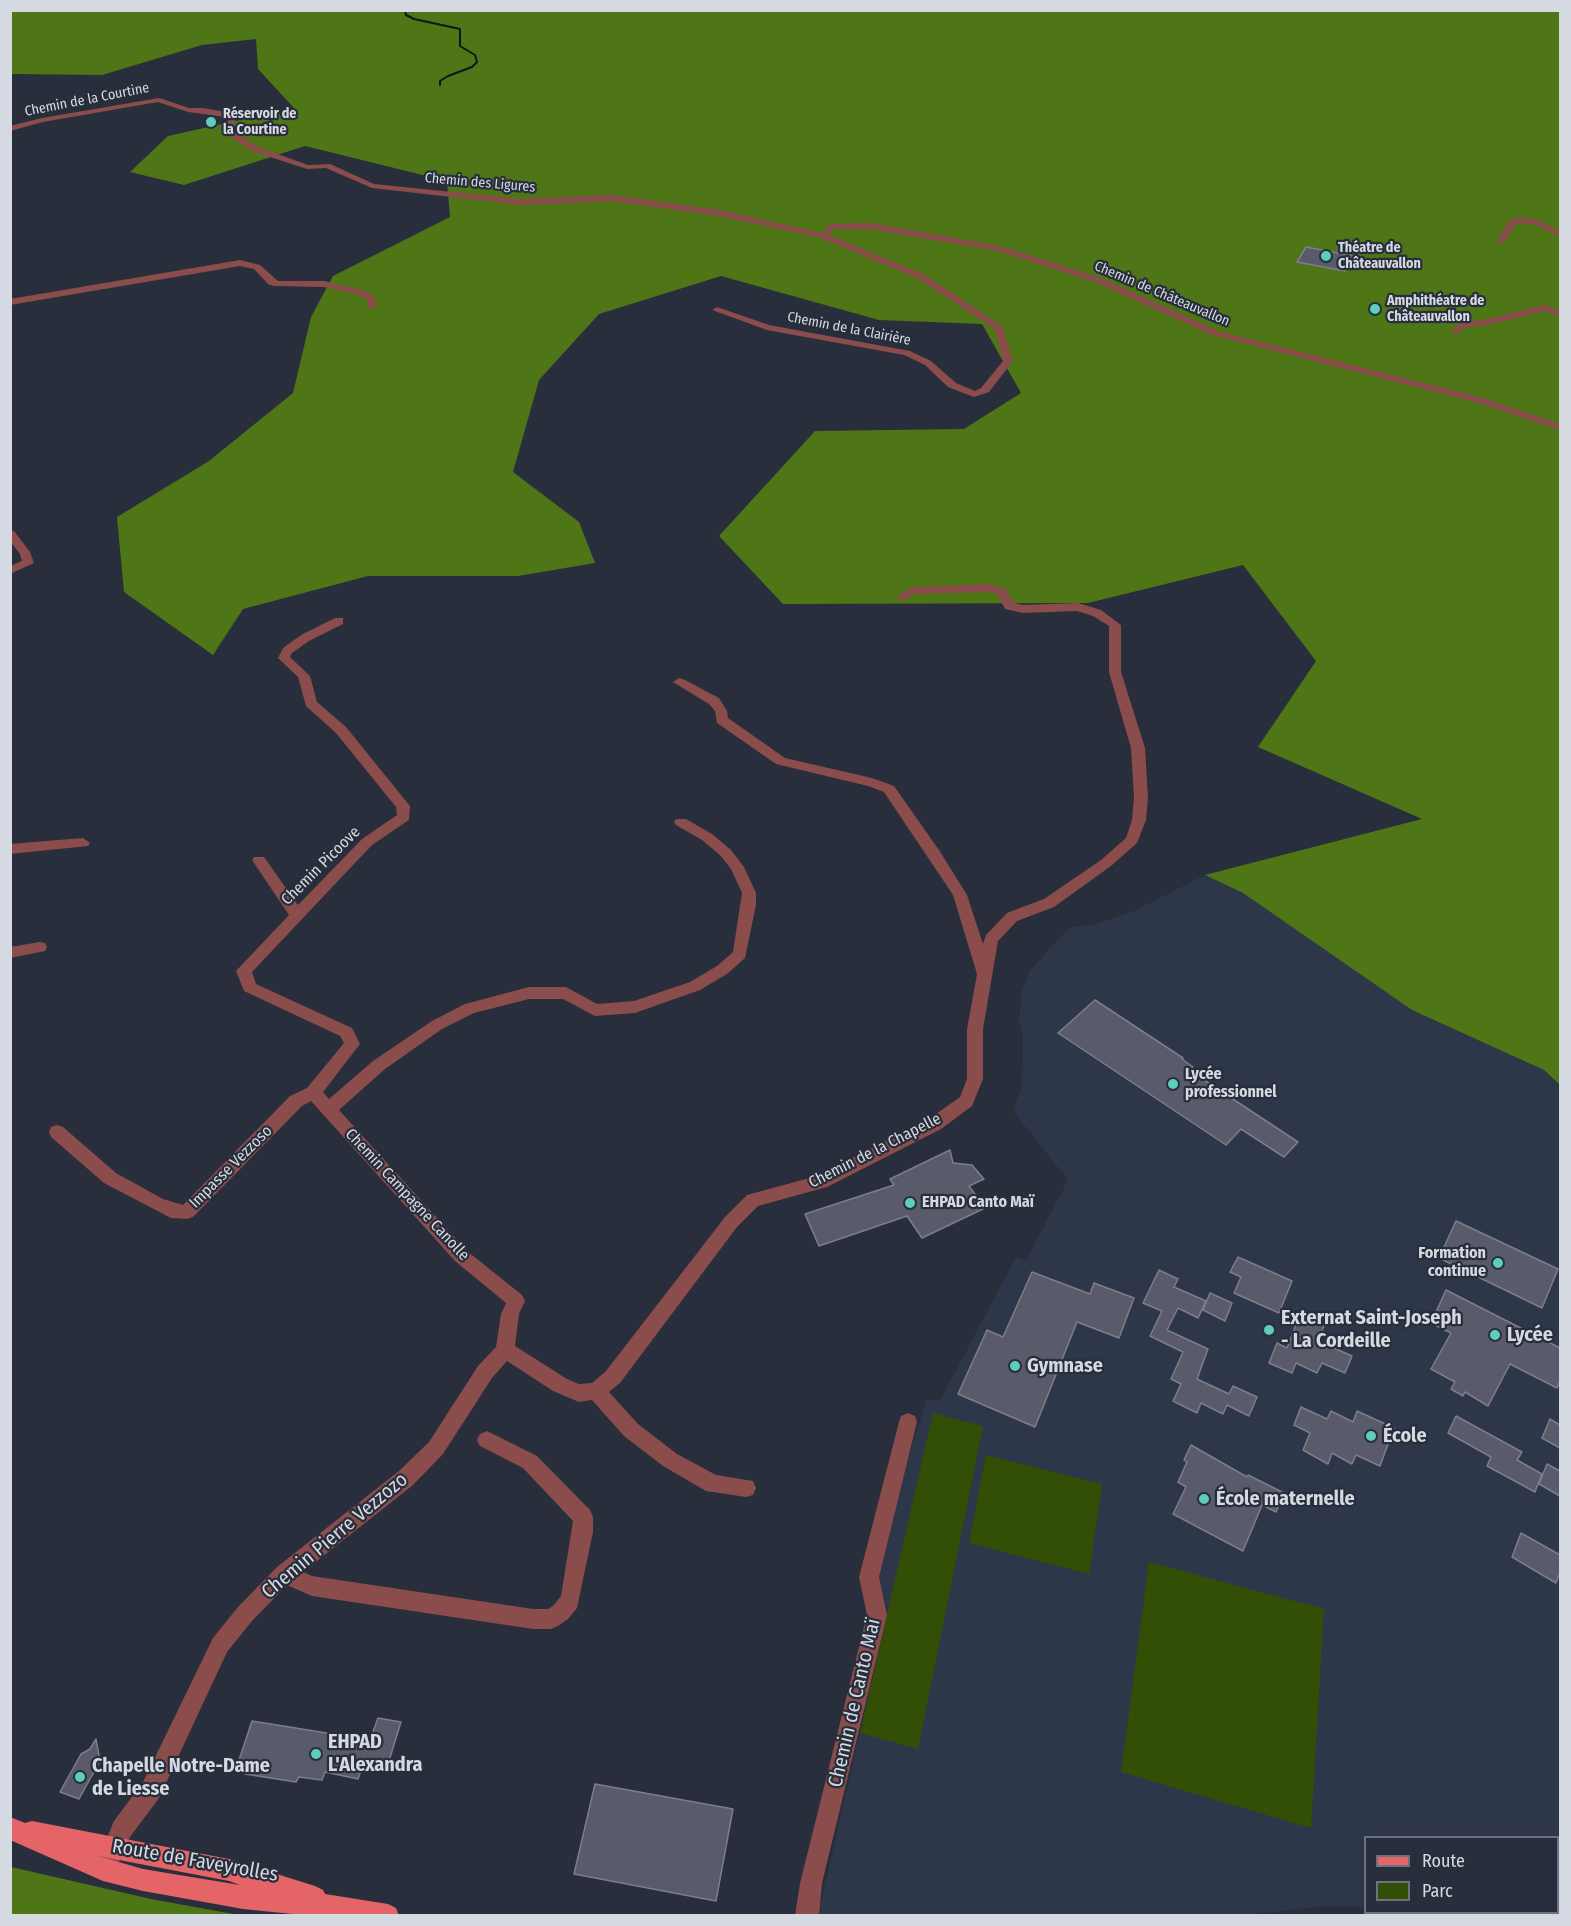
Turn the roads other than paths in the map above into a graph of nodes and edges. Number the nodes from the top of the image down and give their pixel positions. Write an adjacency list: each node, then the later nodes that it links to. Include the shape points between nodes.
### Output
1 (203, 110): 2 (street, Chemin de la Courtine, via 151,100); 4 (street, Chemin des Ligures, via 228,115 233,119 225,129 255,149 307,167 327,166 372,186 522,202 612,198 720,213)
2 (10, 129)
3 (1560, 234): 5 (street, via 1535,222 1519,220 1512,223)
4 (824, 236): 8 (street, Chemin de la Clairière, via 920,276 999,328 1008,361 985,390 974,393 952,385 928,363 907,353 767,327); 11 (street, Chemin de Châteauvallon, via 830,227 870,226 1000,249 1098,280 1215,333 1479,400)
5 (1501, 241)
6 (10, 302): 7 (street, via 240,263 257,267 270,282 277,284 324,284 359,292 371,298)
7 (372, 307)
8 (717, 310)
9 (1560, 314): 10 (street, via 1539,309 1465,324)
10 (1456, 331)
11 (1560, 427)
12 (10, 533): 13 (street, via 28,563)
13 (10, 572)
14 (902, 597): 24 (street, Chemin de la Chapelle, via 913,591 990,588 1002,592 1009,606 1078,607 1097,613 1115,626 1115,672 1138,748 1141,798 1132,840 1049,903 1012,917 991,939)
15 (339, 621): 21 (street, Chemin Picoove, via 305,638 284,658 304,676 311,703 341,730 403,806 404,817 367,842)
16 (679, 682): 24 (street, via 714,701 722,720 781,761 889,789 960,895)
17 (681, 822): 26 (street, via 726,853 749,893 740,954 722,970 695,986 635,1007 595,1010 566,993 530,993 470,1008 437,1025 379,1065)
18 (83, 843): 19 (street)
19 (10, 849)
20 (260, 860): 21 (street)
21 (297, 915): 25 (street, Chemin Picoove, via 244,971 249,987 346,1032 352,1044)
22 (40, 947): 23 (street)
23 (10, 953)
24 (985, 976): 29 (street, Chemin de la Chapelle, via 975,1029 975,1079 966,1101 935,1124 821,1182 753,1200 731,1221 613,1377)
25 (313, 1092): 26 (street, Chemin Campagne Canolle); 27 (street, Impasse Vezzoso, via 296,1101 187,1212 177,1213 110,1178)
26 (327, 1110): 28 (street, Chemin Campagne Canolle, via 460,1256 516,1301 510,1314)
27 (57, 1132)
28 (505, 1350): 29 (street, via 579,1393); 33 (street, Chemin Pierre Vezzozo, via 485,1372 436,1448 406,1478)
29 (596, 1391): 32 (street, via 631,1430 670,1460 712,1484)
30 (908, 1422): 39 (street, Chemin de Canto Maï, via 868,1577 878,1614 811,1883)
31 (487, 1440): 33 (street, via 530,1462 583,1517 570,1601 551,1619 312,1586)
32 (746, 1488)
33 (284, 1575): 35 (street, Chemin Pierre Vezzozo, via 220,1645 151,1790 122,1829)
34 (11, 1828): 35 (main road, Route de Faveyrolles); 36 (main road, Route de Faveyrolles)
35 (114, 1847): 36 (street, Chemin Pierre Vezzozo); 37 (main road, Route de Faveyrolles, via 229,1869)
36 (103, 1870): 37 (main road, Route de Faveyrolles, via 243,1897)
37 (342, 1907): 38 (main road, Route de Faveyrolles)
38 (388, 1916)
39 (807, 1916)

